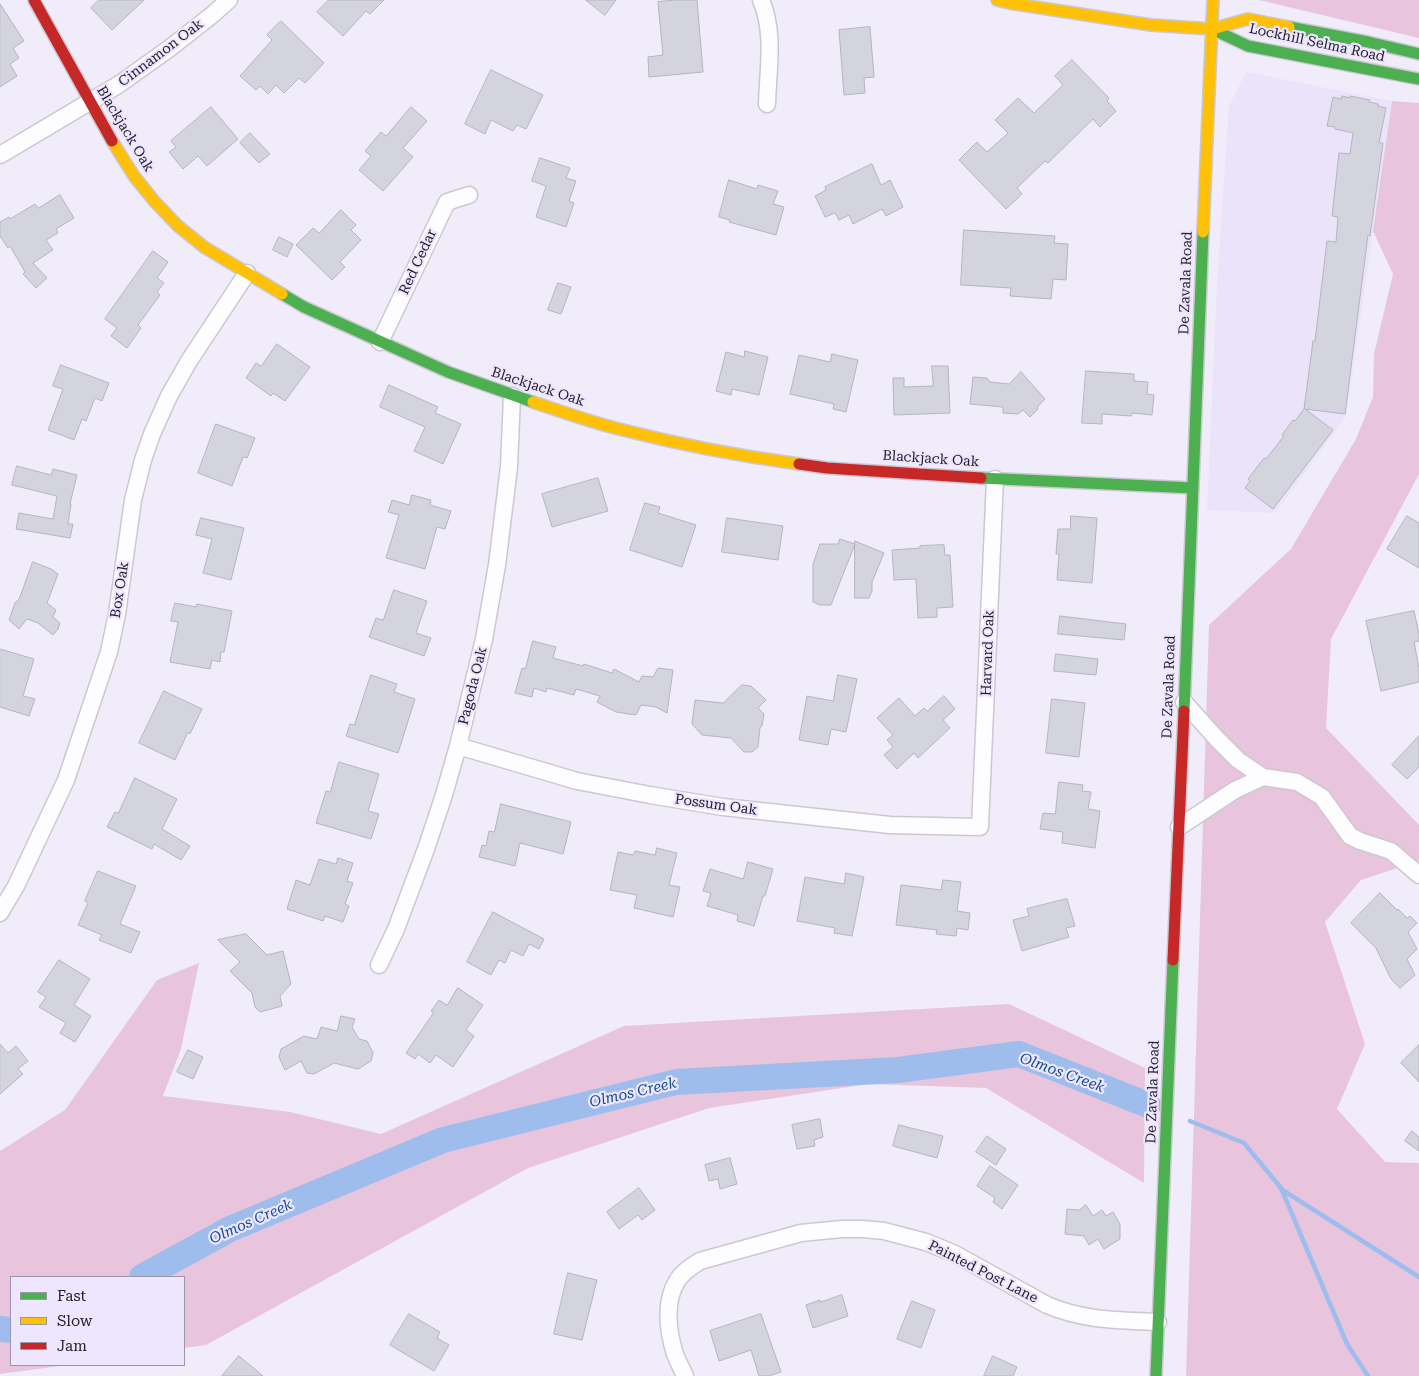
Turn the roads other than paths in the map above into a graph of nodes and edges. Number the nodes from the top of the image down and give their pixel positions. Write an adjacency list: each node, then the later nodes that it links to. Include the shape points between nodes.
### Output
1 (34, 0): 9 (main road, Blackjack Oak)
2 (229, 0): 9 (street, Cinnamon Oak, via 170,48)
3 (761, 0): 10 (street, via 770,35)
4 (997, 0): 6 (main road, Lockhill Selma Road, via 1151,26)
5 (1213, 0): 6 (main road, De Zavala Road)
6 (1212, 29): 7 (main road, Lockhill Selma Road, via 1248,19); 8 (main road, Lockhill Selma Road, via 1248,46); 17 (main road, De Zavala Road)
7 (1419, 54)
8 (1419, 79)
9 (90, 102): 11 (street, Cinnamon Oak); 13 (main road, Blackjack Oak, via 116,149 155,202 204,247)
10 (767, 104)
11 (0, 155)
12 (469, 195): 14 (street, Red Cedar, via 447,202)
13 (247, 273): 14 (main road, Blackjack Oak, via 304,307); 24 (street, Box Oak, via 189,361 152,434 133,500 110,652 66,780)
14 (380, 342): 15 (main road, Blackjack Oak)
15 (512, 396): 16 (main road, Blackjack Oak, via 622,430 762,459 827,468); 19 (street, Pagoda Oak, via 509,467 497,565 484,639)
16 (995, 479): 17 (main road, Blackjack Oak); 22 (street, Harvard Oak)
17 (1193, 488): 18 (main road, De Zavala Road)
18 (1184, 702): 20 (street, via 1238,760); 21 (main road, De Zavala Road)
19 (458, 746): 22 (street, Possum Oak, via 577,781 723,807 890,825); 25 (street, Pagoda Oak, via 426,849)
20 (1263, 777): 21 (street, via 1234,790); 23 (street, via 1297,782 1322,797 1350,836 1391,851)
21 (1179, 826): 26 (main road, De Zavala Road)
22 (980, 827)
23 (1419, 875)
24 (0, 913)
25 (379, 965)
26 (1158, 1322): 27 (street, Painted Post Lane, via 1103,1319 1061,1311 955,1254 906,1236 863,1228 801,1233 700,1261 677,1280 671,1294 670,1328 675,1355); 28 (main road, De Zavala Road)
27 (685, 1376)
28 (1156, 1376)

